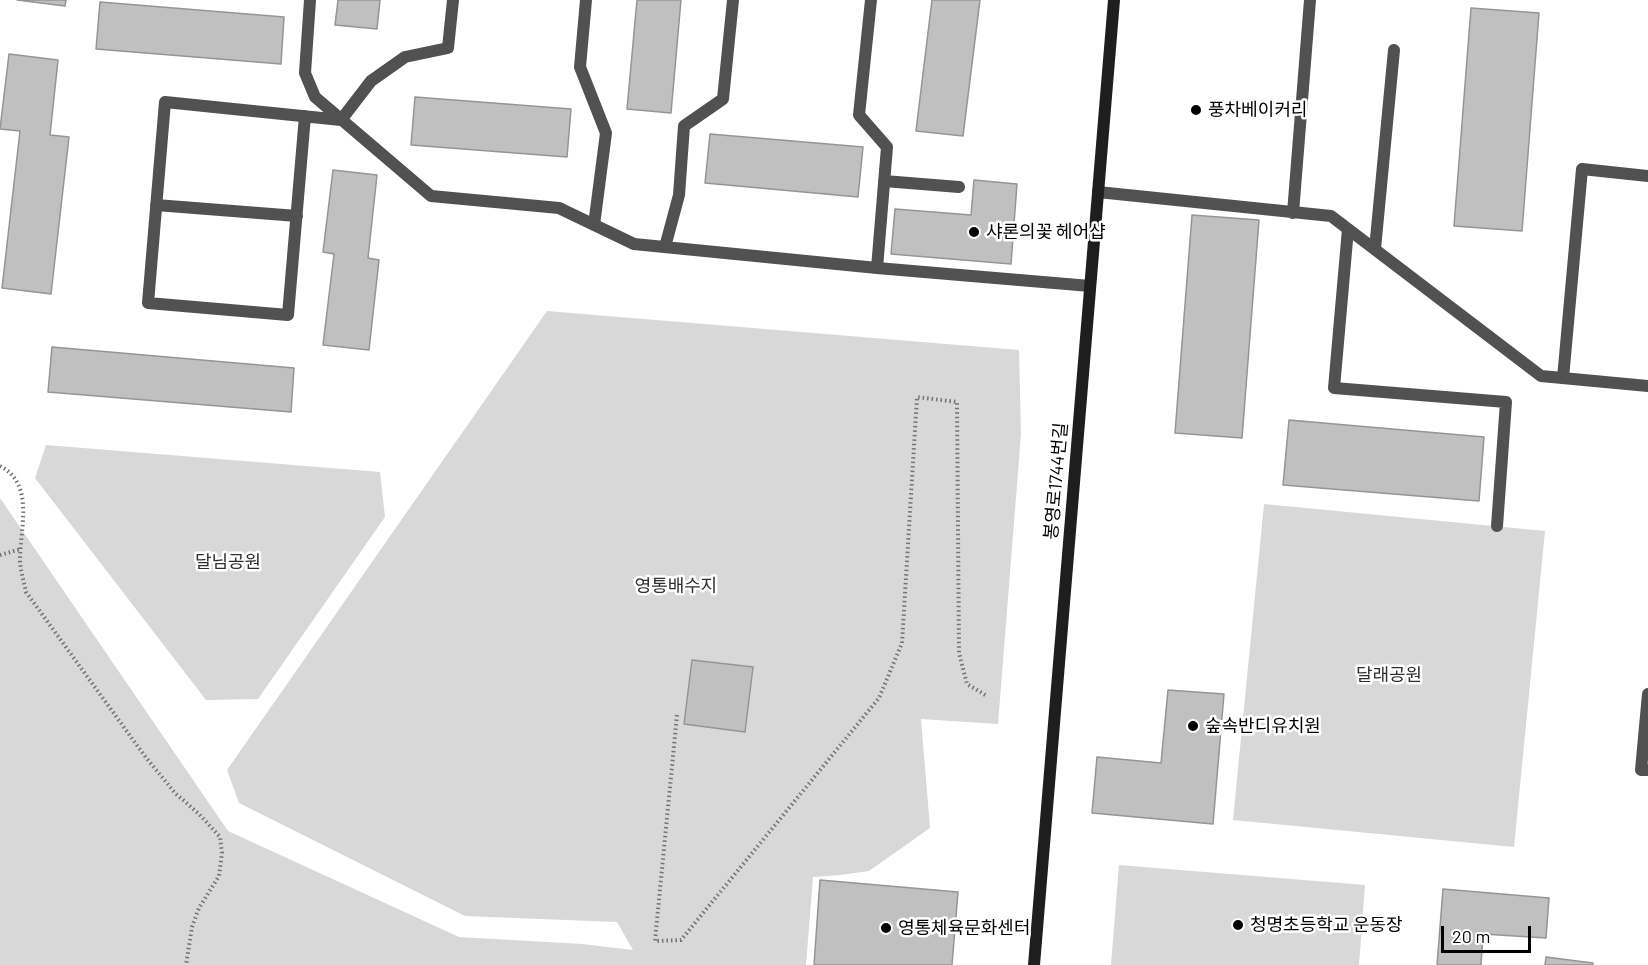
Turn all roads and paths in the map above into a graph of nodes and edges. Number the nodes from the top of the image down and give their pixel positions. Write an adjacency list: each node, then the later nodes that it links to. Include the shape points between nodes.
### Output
1 (310, 0): 10 (lane, via 304,73 315,97)
2 (453, 0): 10 (lane, via 448,48 405,57 371,81)
3 (586, 0): 18 (lane, via 580,67 606,133)
4 (733, 0): 20 (lane, via 723,99 684,126 679,195)
5 (871, 0): 12 (lane, via 859,115 887,147)
6 (1114, 0): 14 (street, 봉영로1744번길)
7 (1310, 0): 16 (lane)
8 (1394, 50): 21 (lane)
9 (305, 116): 10 (lane); 15 (lane, via 165,102); 17 (lane)
10 (341, 120): 18 (lane, via 431,196 560,208)
11 (1648, 176): 24 (lane, via 1582,169)
12 (884, 181): 13 (lane); 22 (lane)
13 (959, 187)
14 (1098, 192): 16 (lane); 23 (street, 봉영로1744번길)
15 (156, 205): 17 (lane); 17 (lane, via 148,303 288,315)
16 (1293, 213): 19 (lane, via 1331,216)
17 (297, 216)
18 (594, 225): 20 (lane, via 634,243)
19 (1348, 229): 21 (lane); 27 (lane, via 1334,388 1506,402)
20 (665, 247): 22 (lane)
21 (1375, 249): 24 (lane, via 1540,376)
22 (877, 268): 23 (lane)
23 (1090, 286): 35 (street, 봉영로1744번길)
24 (1563, 378): 25 (lane)
25 (1648, 386)
26 (0, 466): 28 (path, via 19,484 24,509)
27 (1497, 526)
28 (21, 549): 29 (path); 34 (path, via 26,592 144,755 175,793 220,837 219,876 195,917)
29 (0, 555)
30 (1648, 694): 33 (lane, via 1641,770)
31 (987, 696): 32 (path, via 967,684 959,654 957,402 917,397 902,643 879,698 681,940 655,941)
32 (677, 714)
33 (1648, 770)
34 (186, 965)
35 (1034, 965)

